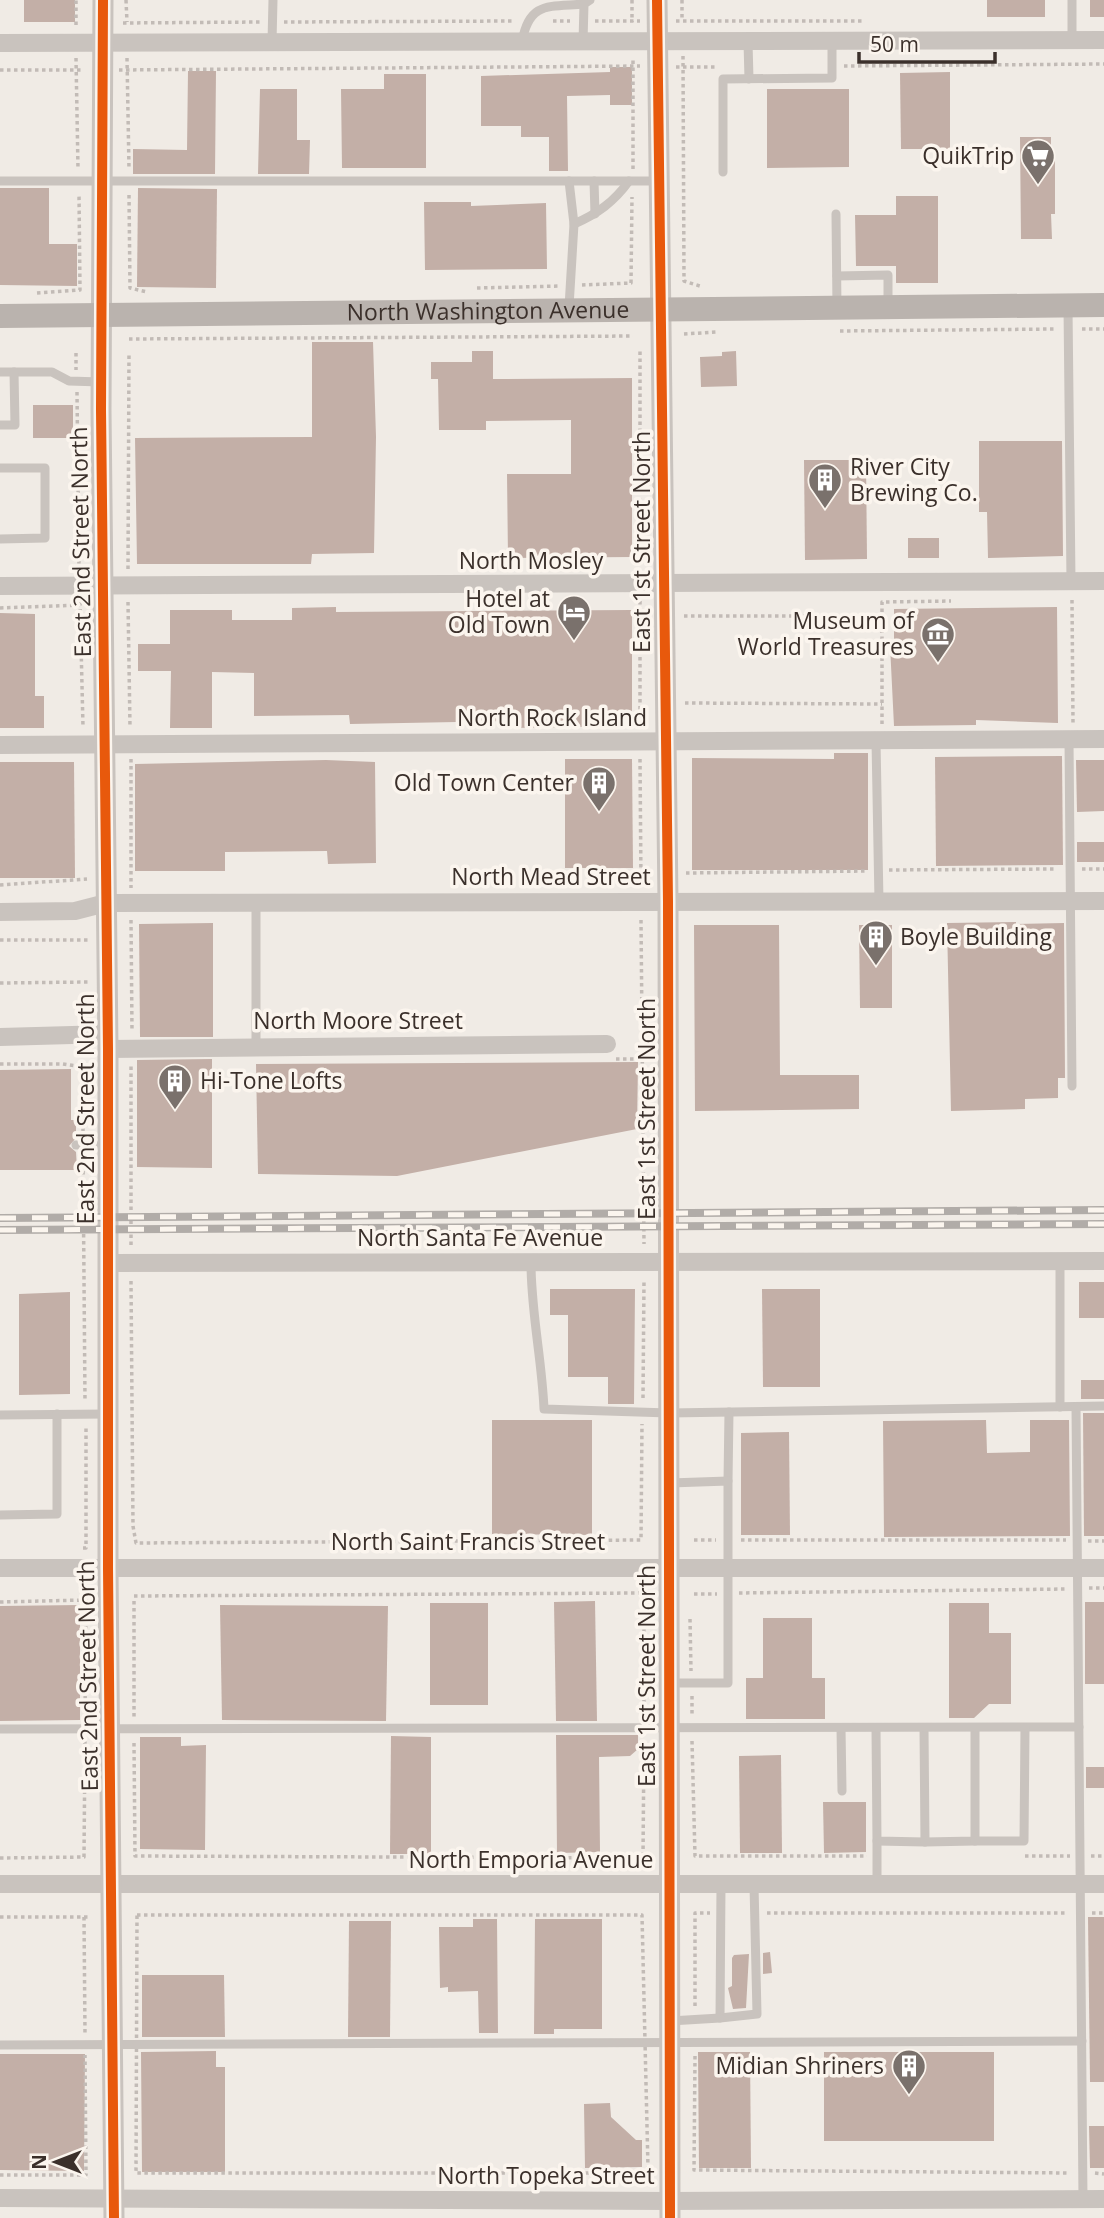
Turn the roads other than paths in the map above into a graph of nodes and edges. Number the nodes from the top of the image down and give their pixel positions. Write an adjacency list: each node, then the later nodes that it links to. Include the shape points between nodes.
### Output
1 (103, 0): 6 (street, East 2nd Street North)
2 (273, 0): 10 (lane)
3 (1072, 0): 7 (lane)
4 (587, 2): 11 (lane, via 533,13); 12 (lane)
5 (657, 10): 15 (street, East 1st Street North)
6 (103, 32): 10 (street, via 127,41); 14 (street, via 76,42); 23 (street, East 2nd Street North)
7 (1072, 40): 8 (street); 9 (street)
8 (1104, 40)
9 (832, 41): 13 (street); 16 (lane, via 832,78)
10 (272, 42): 11 (street)
11 (522, 42): 12 (street)
12 (583, 42): 15 (street)
13 (748, 42): 15 (street); 16 (lane)
14 (0, 43)
15 (657, 43): 22 (street, East 1st Street North)
16 (749, 79): 17 (lane, via 723,79)
17 (723, 172)
18 (0, 181): 23 (lane)
19 (569, 181): 20 (lane); 23 (lane); 26 (lane)
20 (594, 181): 21 (lane); 24 (lane)
21 (631, 181): 22 (lane); 24 (lane)
22 (660, 181): 30 (street, East 1st Street North)
23 (102, 183): 33 (street, East 2nd Street North)
24 (596, 214): 26 (lane)
25 (836, 214): 27 (lane)
26 (574, 224): 31 (lane)
27 (837, 276): 29 (lane, via 888,275); 35 (lane)
28 (1104, 305): 34 (main road, North Washington Avenue)
29 (888, 309): 34 (main road, North Washington Avenue); 35 (main road, North Washington Avenue)
30 (661, 312): 31 (main road, North Washington Avenue); 35 (main road, North Washington Avenue); 44 (street, East 1st Street North)
31 (569, 313): 33 (main road, North Washington Avenue)
32 (0, 316): 33 (main road, North Washington Avenue)
33 (102, 316): 38 (street, East 2nd Street North)
34 (1068, 318): 42 (lane)
35 (837, 320)
36 (0, 372): 37 (lane)
37 (14, 372): 38 (lane, via 52,372 69,381); 39 (lane, via 15,425)
38 (101, 382): 46 (street, East 2nd Street North)
39 (0, 425)
40 (0, 468): 41 (lane, via 45,468 45,538)
41 (0, 538)
42 (1071, 581): 43 (street, North Mosley); 44 (street, North Mosley)
43 (1104, 581)
44 (663, 585): 46 (street, North Mosley); 50 (street, East 1st Street North)
45 (0, 586): 46 (street, North Mosley)
46 (103, 586): 51 (street, East 2nd Street North)
47 (1068, 730): 48 (street, North Rock Island); 49 (street, North Rock Island); 55 (lane)
48 (879, 734): 50 (street, North Rock Island); 54 (lane)
49 (1104, 739)
50 (664, 742): 51 (street, North Rock Island); 53 (street, East 1st Street North)
51 (94, 744): 52 (street, North Rock Island); 58 (street, East 2nd Street North)
52 (0, 745)
53 (668, 901): 54 (street, North Mead Street); 57 (street, North Mead Street); 71 (street, East 1st Street North)
54 (878, 901): 55 (street, North Mead Street)
55 (1071, 901): 56 (street, North Mead Street); 64 (lane)
56 (1104, 901)
57 (256, 903): 58 (street, North Mead Street); 63 (lane)
58 (97, 905): 59 (street, North Mead Street, via 75,911); 61 (street, East 2nd Street North, via 96,979)
59 (0, 912)
60 (0, 1037): 61 (street, North Moore Street)
61 (102, 1039): 63 (street, North Moore Street, via 131,1048); 66 (street, East 2nd Street North)
62 (607, 1044): 63 (street, North Moore Street)
63 (256, 1046)
64 (1072, 1087)
65 (79, 1145): 66 (lane)
66 (108, 1145): 69 (street, East 2nd Street North)
67 (1060, 1261): 68 (street, North Santa Fe Avenue); 71 (street, North Santa Fe Avenue); 74 (lane)
68 (1104, 1261)
69 (108, 1263): 70 (street, North Santa Fe Avenue); 77 (street, East 2nd Street North)
70 (531, 1263): 71 (street, North Santa Fe Avenue); 76 (lane, via 544,1409)
71 (669, 1263): 76 (street, East 1st Street North)
72 (1076, 1406): 73 (lane); 74 (lane); 87 (lane)
73 (1104, 1406)
74 (1060, 1407): 75 (lane)
75 (729, 1412): 76 (lane); 80 (lane)
76 (669, 1413): 81 (street, East 1st Street North)
77 (108, 1414): 79 (lane); 86 (street, East 2nd Street North)
78 (0, 1415): 79 (lane)
79 (57, 1415): 82 (lane, via 57,1514)
80 (728, 1481): 81 (lane); 84 (lane)
81 (669, 1483): 83 (street, East 1st Street North)
82 (0, 1515)
83 (669, 1566): 84 (street, North Saint Francis Street); 86 (street, North Saint Francis Street); 89 (street, East 1st Street North)
84 (728, 1566): 87 (street, North Saint Francis Street); 89 (lane, via 728,1683)
85 (0, 1568): 86 (street, North Saint Francis Street)
86 (108, 1568): 91 (street, East 2nd Street North)
87 (1078, 1568): 88 (street, North Saint Francis Street); 90 (lane)
88 (1104, 1568)
89 (668, 1683): 92 (street, East 1st Street North)
90 (1079, 1727): 97 (lane); 105 (lane)
91 (109, 1728): 92 (lane); 98 (lane); 103 (street, East 2nd Street North)
92 (668, 1728): 93 (lane); 107 (street, East 1st Street North)
93 (841, 1728): 94 (lane); 99 (lane)
94 (876, 1728): 95 (lane); 100 (lane)
95 (925, 1728): 96 (lane); 102 (lane)
96 (975, 1728): 97 (lane); 101 (lane)
97 (1025, 1728): 101 (lane, via 1024,1841)
98 (0, 1729)
99 (842, 1791)
100 (877, 1841): 102 (lane); 110 (lane)
101 (975, 1841): 102 (lane)
102 (925, 1842)
103 (111, 1883): 104 (street, North Emporia Avenue); 107 (street, North Emporia Avenue); 115 (street, East 2nd Street North)
104 (0, 1884)
105 (1080, 1884): 106 (street, North Emporia Avenue); 110 (street, North Emporia Avenue); 113 (lane)
106 (1104, 1884)
107 (668, 1885): 108 (street, North Emporia Avenue); 112 (street, East 1st Street North)
108 (721, 1885): 109 (street, North Emporia Avenue); 111 (lane)
109 (754, 1885): 110 (street, North Emporia Avenue); 111 (lane, via 757,2014)
110 (877, 1885)
111 (720, 2018): 112 (lane)
112 (669, 2021): 114 (street, East 1st Street North)
113 (1082, 2041): 114 (lane); 118 (lane)
114 (669, 2043): 115 (lane); 121 (street, East 1st Street North)
115 (113, 2044): 116 (lane); 120 (street, East 2nd Street North)
116 (0, 2046)
117 (0, 2198): 120 (street, North Topeka Street)
118 (1083, 2199): 119 (street, North Topeka Street); 121 (street, North Topeka Street)
119 (1104, 2199)
120 (114, 2208): 121 (street, North Topeka Street)
121 (670, 2210)

